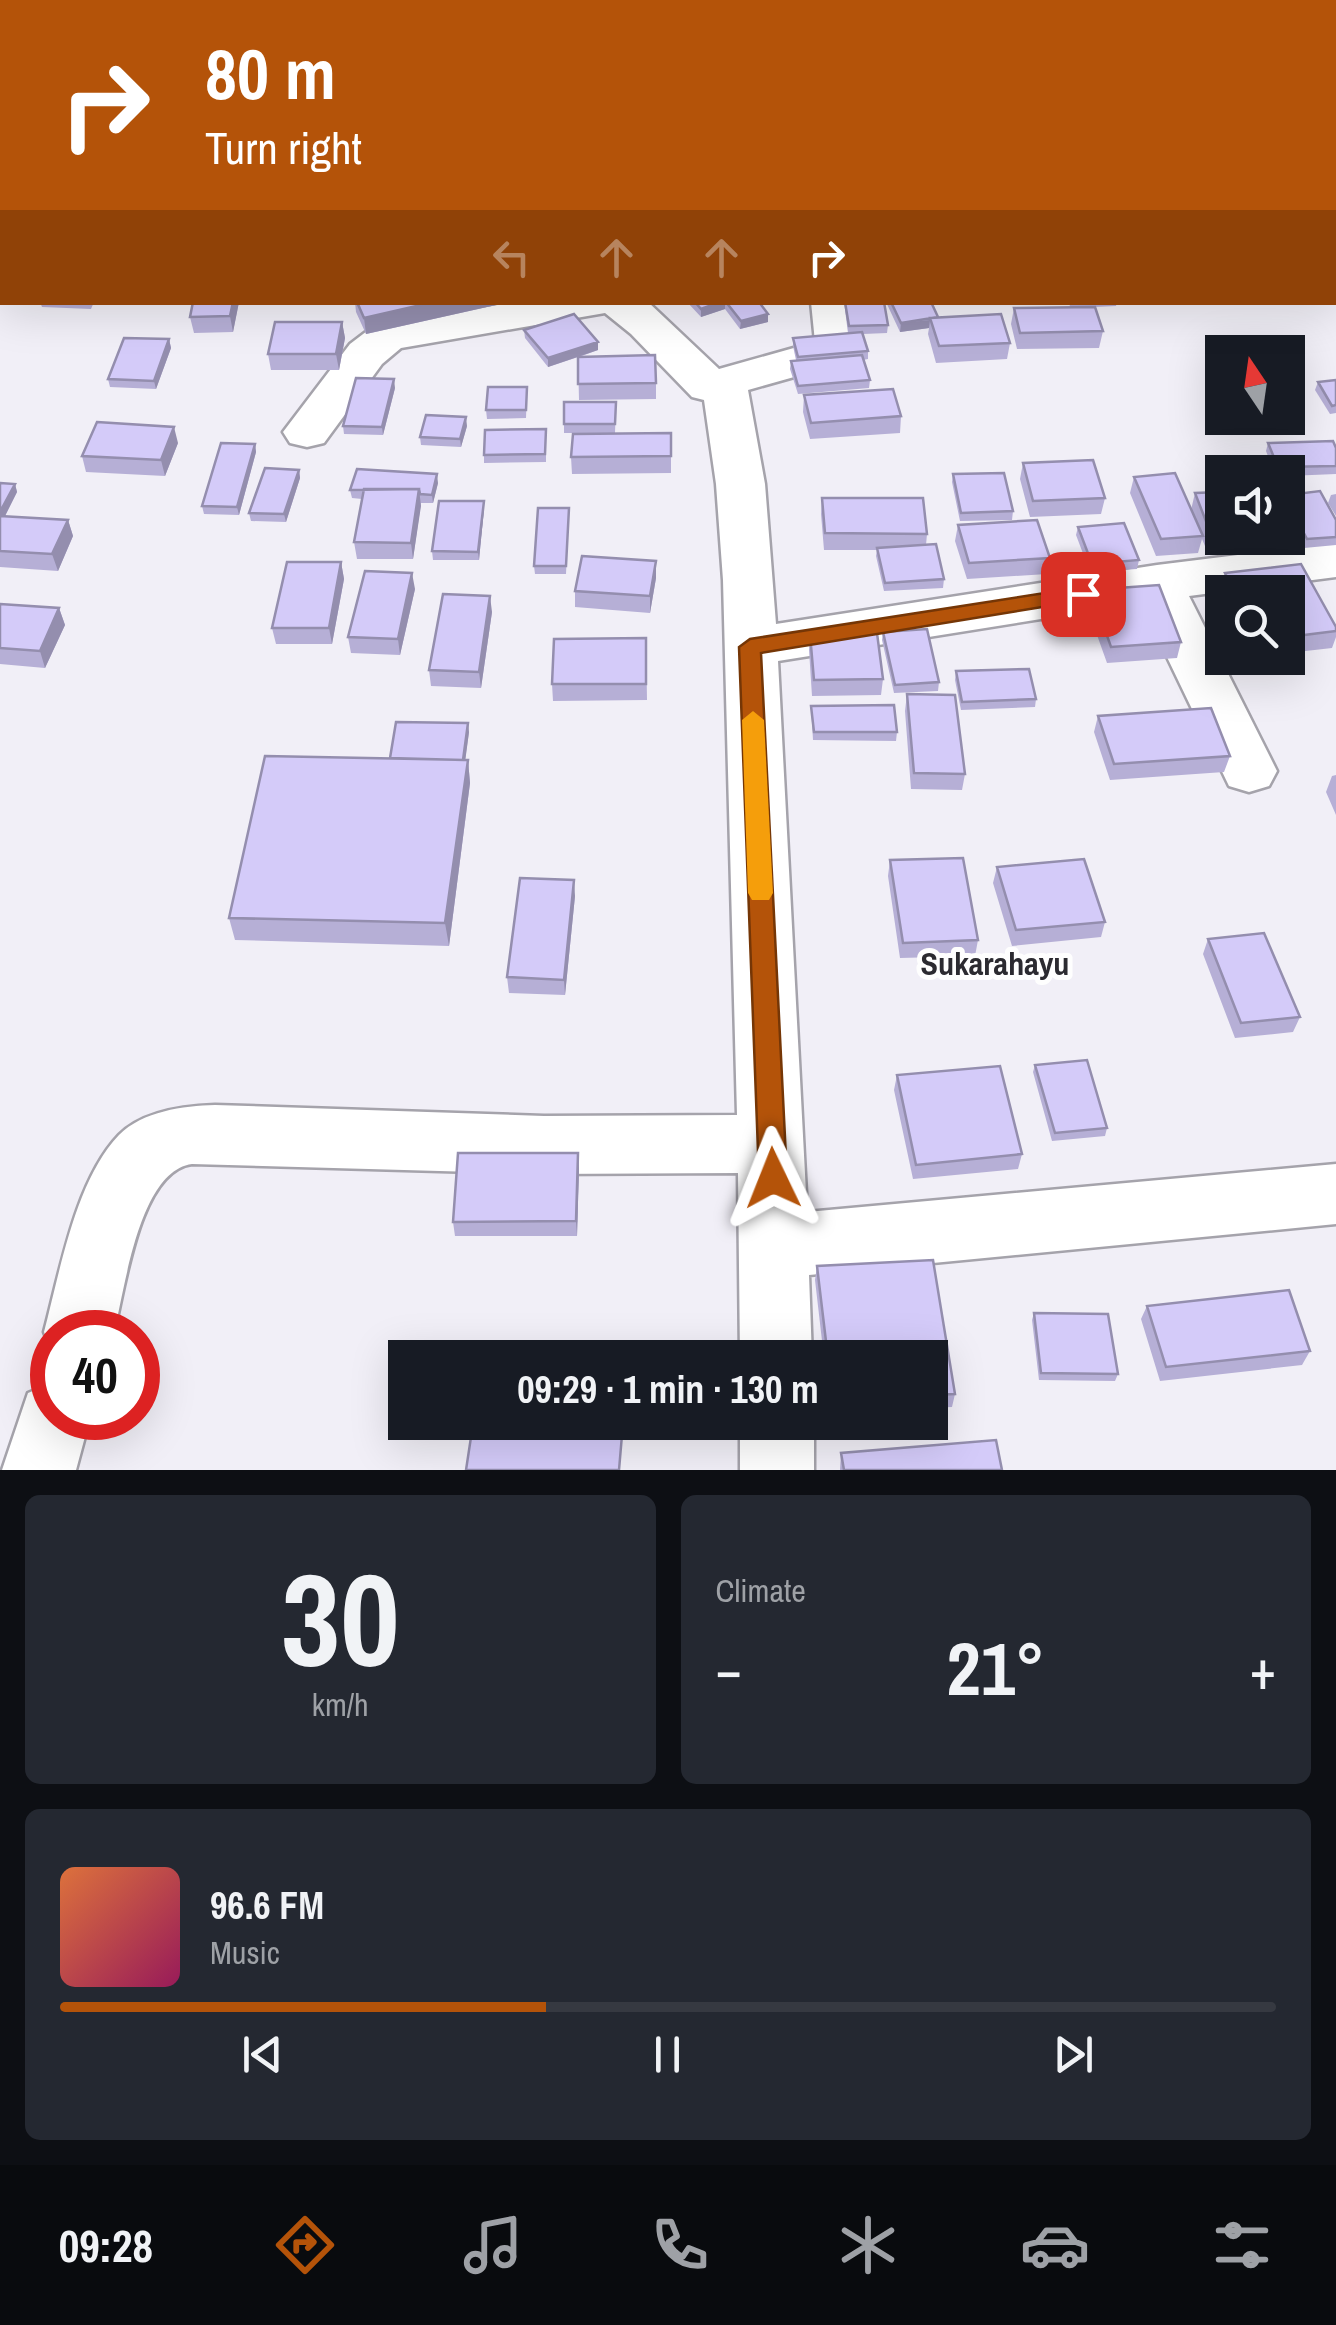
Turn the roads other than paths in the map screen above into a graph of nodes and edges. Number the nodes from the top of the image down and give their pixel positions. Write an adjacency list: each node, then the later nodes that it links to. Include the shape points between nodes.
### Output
1 (578, 305): 5 (street, via 387,337 366,354)
2 (623, 305): 4 (street, via 642,316)
3 (834, 305): 4 (street, via 840,338 835,350)
4 (708, 387): 8 (street, via 726,392 736,438)
5 (307, 432)
6 (1336, 560): 7 (street)
7 (1157, 582): 8 (street); 9 (street)
8 (750, 647): 10 (street)
9 (1249, 771)
10 (772, 1144): 12 (street); 13 (street, via 544,1145 247,1134 163,1141 141,1156 122,1185)
11 (1336, 1194): 12 (street)
12 (774, 1247): 14 (street)
13 (85, 1310)
14 (776, 1340)
15 (47, 1440): 17 (street)
16 (777, 1440): 18 (street)
17 (38, 1470)
18 (778, 1470)

